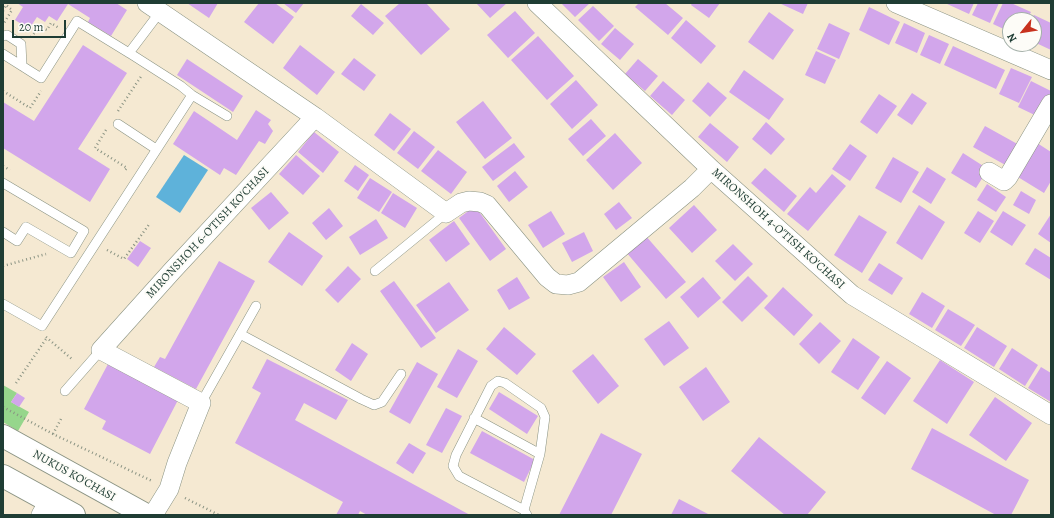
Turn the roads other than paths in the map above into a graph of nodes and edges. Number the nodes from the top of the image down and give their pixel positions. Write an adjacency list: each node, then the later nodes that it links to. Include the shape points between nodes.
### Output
1 (537, 3): 15 (street, MIRONSHOH 4-O'TISH KO'CHASI)
2 (896, 3): 8 (street)
3 (154, 7): 5 (lane); 12 (street)
4 (3, 36): 7 (lane, via 7,35 21,44)
5 (130, 53): 7 (lane, via 77,21 41,78); 9 (lane)
6 (3, 54): 7 (lane)
7 (22, 66)
8 (1051, 70)
9 (192, 94): 11 (lane); 14 (lane)
10 (1051, 104): 16 (street, via 1008,177 1004,181)
11 (227, 116)
12 (315, 117): 18 (street); 26 (street, MIRONSHOH 6-O'TISH KO'CHASI)
13 (116, 120): 14 (lane)
14 (156, 149): 21 (lane)
15 (711, 169): 18 (street, via 686,193 574,284 556,284 547,277 484,203 473,200 465,202); 30 (street, MIRONSHOH 4-O'TISH KO'CHASI, via 852,295)
16 (989, 172)
17 (3, 183): 20 (lane, via 84,231)
18 (446, 213): 22 (lane)
19 (3, 232): 20 (lane, via 18,241 26,226 71,253)
20 (74, 247): 21 (lane)
21 (88, 256): 23 (lane, via 42,326)
22 (374, 271)
23 (3, 304)
24 (256, 306): 25 (lane)
25 (240, 334): 27 (lane, via 374,405 382,402); 29 (lane)
26 (101, 350): 28 (lane, MIRONSHOH 6-O'TISH KO'CHASI); 29 (street)
27 (401, 374)
28 (65, 391)
29 (201, 403): 39 (street, via 168,489)
30 (1051, 414)
31 (474, 418): 33 (lane); 33 (lane, via 491,386 498,381 505,383 542,408 545,424); 36 (lane, via 453,466 459,476)
32 (3, 436): 38 (main road, NUKUS KO'CHASI)
33 (540, 454): 36 (lane)
34 (3, 476): 35 (main road)
35 (45, 508): 37 (main road)
36 (526, 513)
37 (74, 515)
38 (146, 515)
39 (153, 515)

